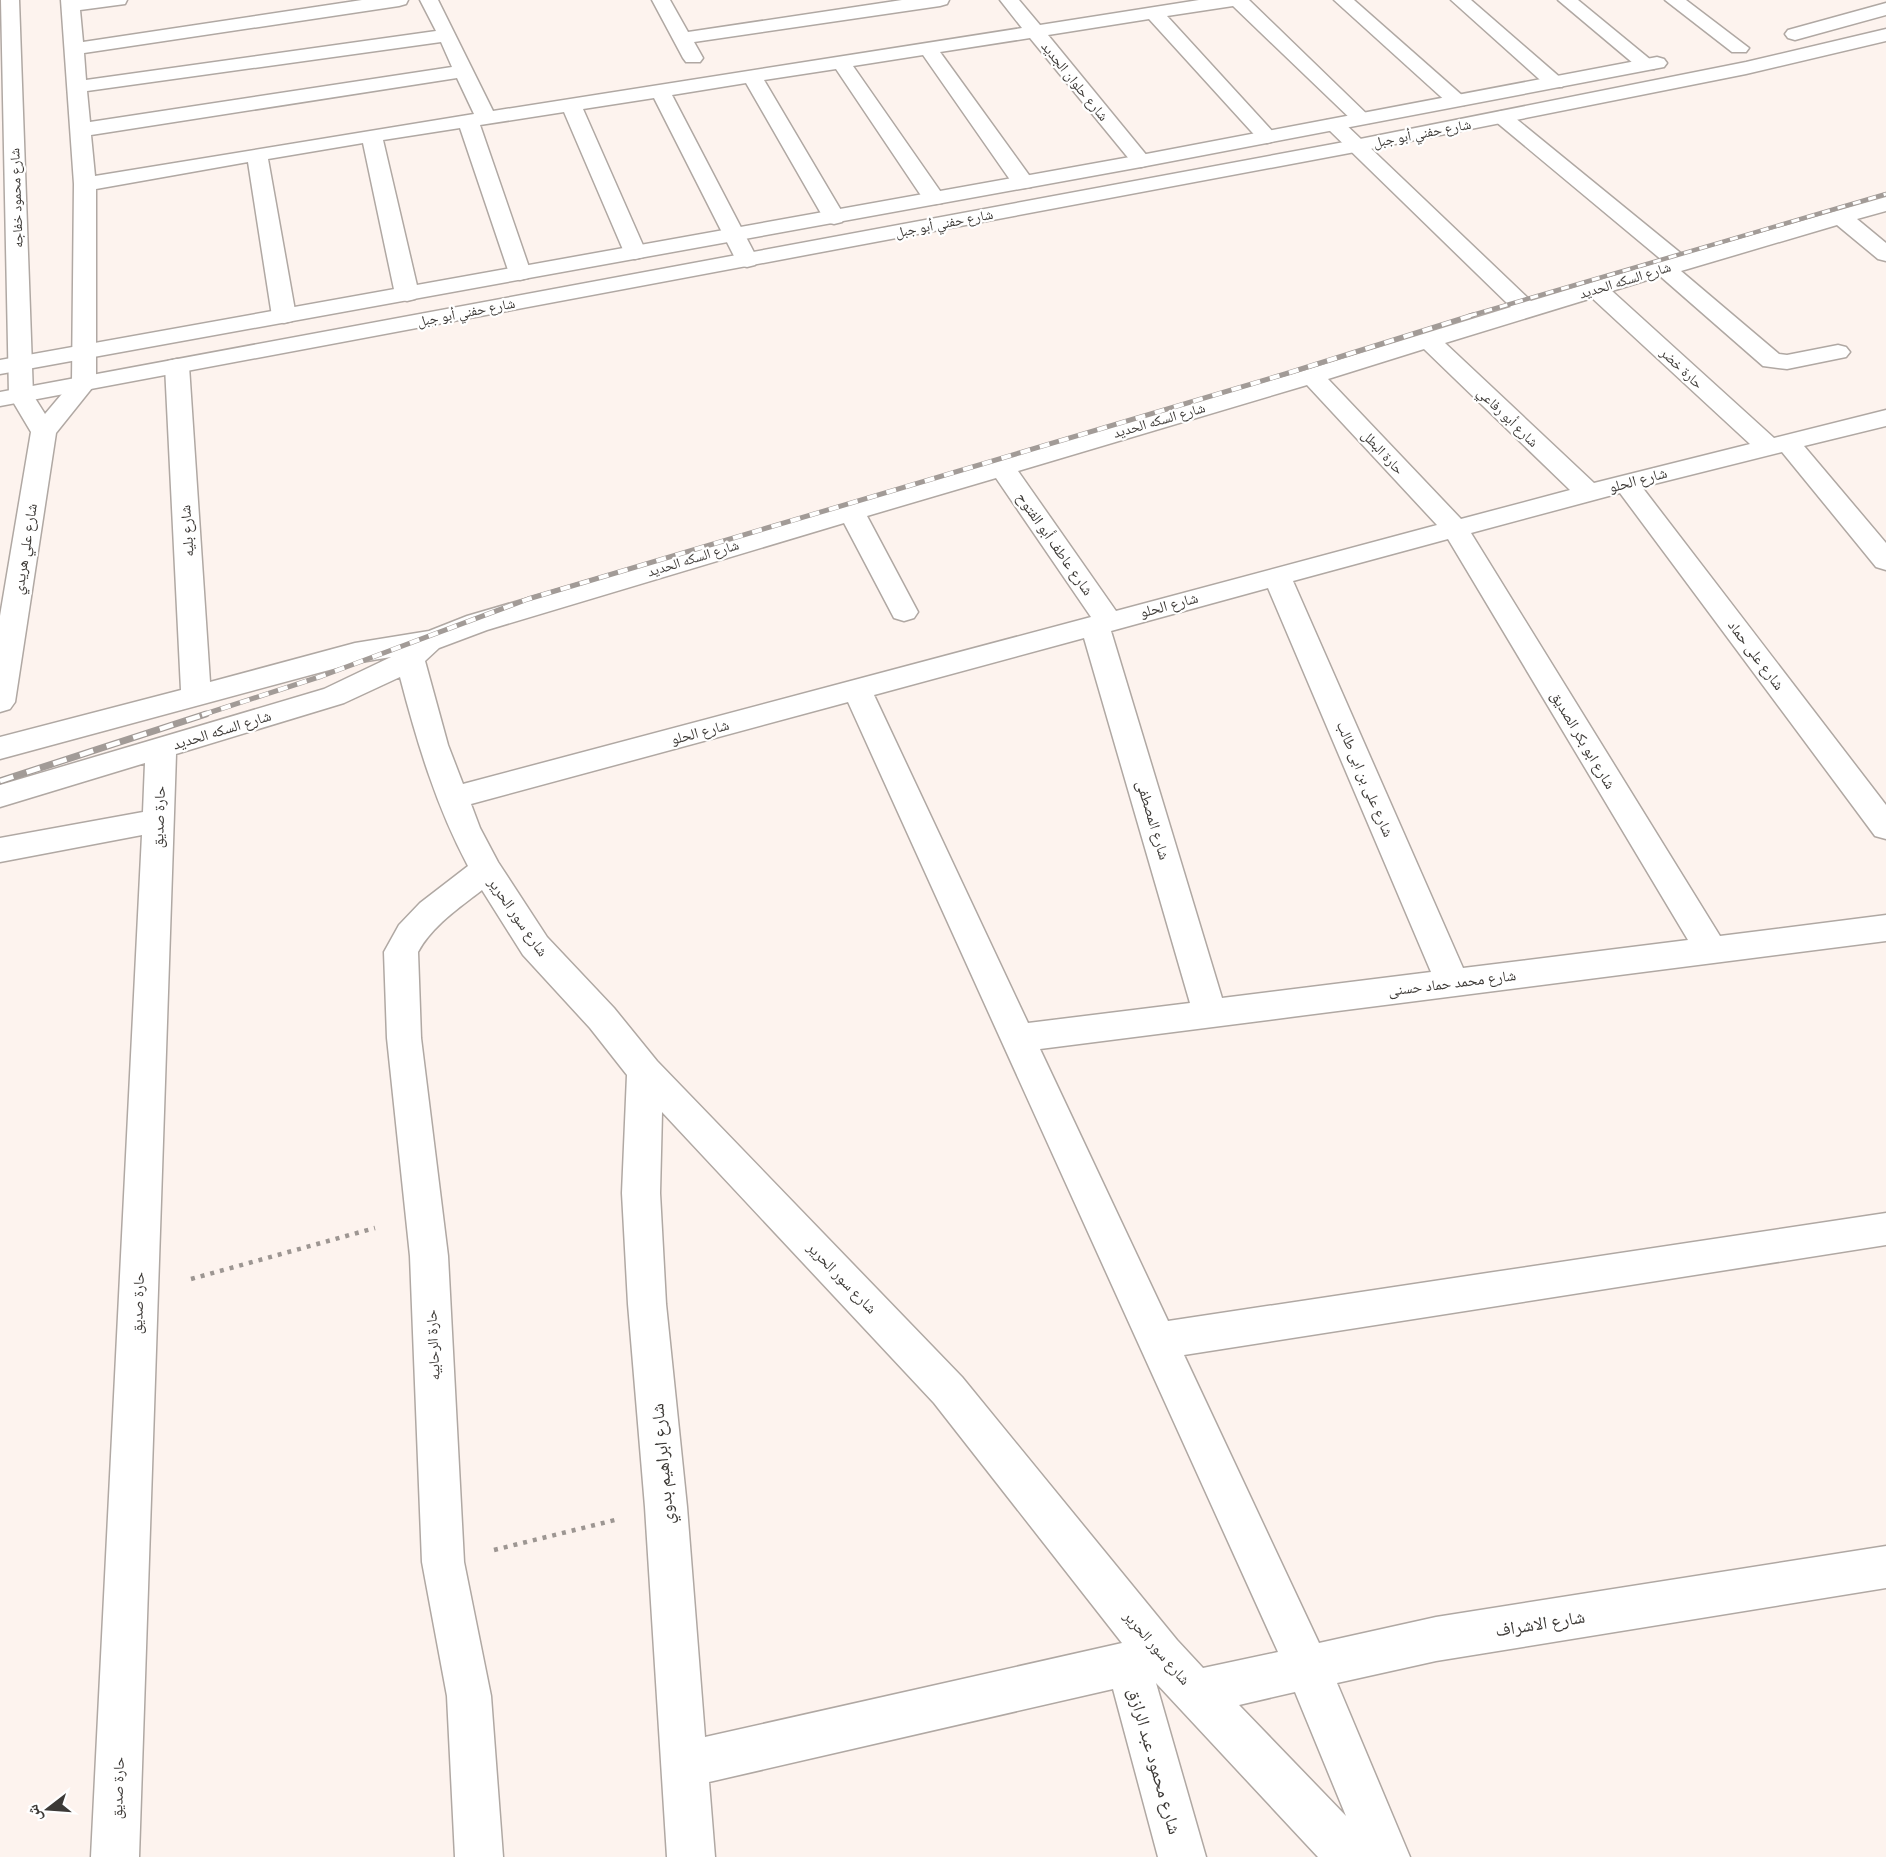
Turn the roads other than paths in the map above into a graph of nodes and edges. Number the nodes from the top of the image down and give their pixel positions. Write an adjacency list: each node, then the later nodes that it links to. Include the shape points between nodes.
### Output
1 (10, 0): 16 (street, شارع محمود خفاجه)
2 (118, 0): 13 (street)
3 (399, 0): 22 (street)
4 (429, 0): 18 (street)
5 (665, 0): 20 (street)
6 (940, 0): 20 (street)
7 (1009, 0): 17 (street, شارع حلوان الجديد)
8 (1237, 0): 15 (street); 40 (street)
9 (1343, 0): 35 (street)
10 (1460, 0): 32 (street)
11 (1567, 0): 27 (street)
12 (1674, 0): 21 (street)
13 (70, 3): 22 (street)
14 (1886, 9): 21 (street)
15 (1154, 13): 17 (street); 44 (street)
16 (6, 25): 28 (street, شارع محمود خفاجه)
17 (1035, 32): 23 (street); 48 (street, شارع حلوان الجديد)
18 (447, 35): 29 (street); 33 (street)
19 (1886, 35): 38 (street, شارع حفني أبو جبل, via 1746,68)
20 (683, 38): 31 (street)
21 (1758, 43): 24 (street)
22 (74, 49): 33 (street)
23 (928, 49): 26 (street); 49 (street)
24 (1716, 52)
25 (1682, 58): 27 (street, شارع حفني أبو جبل)
26 (841, 62): 30 (street); 51 (street)
27 (1647, 65): 32 (street, شارع حفني أبو جبل)
28 (6, 68): 37 (street, شارع محمود خفاجه)
29 (464, 71): 39 (street); 42 (street)
30 (752, 76): 31 (street); 54 (street)
31 (708, 83): 34 (street)
32 (1555, 83): 35 (street, شارع حفني أبو جبل)
33 (77, 87): 42 (street)
34 (660, 90): 36 (street); 56 (street)
35 (1457, 101): 40 (street, شارع حفني أبو جبل)
36 (571, 104): 39 (street); 57 (street)
37 (7, 110): 46 (street, شارع محمود خفاجه)
38 (1502, 117): 45 (street, شارع حفني أبو جبل); 60 (street)
39 (477, 119): 43 (street); 61 (street)
40 (1362, 119): 41 (street, شارع حفني أبو جبل)
41 (1334, 124): 44 (street, شارع حفني أبو جبل); 45 (street)
42 (81, 130): 50 (street)
43 (372, 136): 47 (street); 63 (street)
44 (1267, 137): 48 (street, شارع حفني أبو جبل)
45 (1355, 146): 59 (street, شارع حفني أبو جبل); 64 (street)
46 (7, 151): 52 (street, شارع محمود خفاجه)
47 (257, 154): 50 (street); 65 (street)
48 (1141, 161): 49 (street, شارع حفني أبو جبل)
49 (1023, 182): 51 (street, شارع حفني أبو جبل)
50 (85, 184): 67 (street)
51 (934, 198): 54 (street, شارع حفني أبو جبل)
52 (8, 199): 69 (street, شارع محمود خفاجه)
53 (1886, 204): 55 (street, شارع السكه الحديد)
54 (834, 217): 56 (street, شارع حفني أبو جبل)
55 (1841, 217): 58 (street); 60 (street, شارع السكه الحديد)
56 (734, 235): 57 (street, شارع حفني أبو جبل); 59 (street)
57 (634, 252): 61 (street, شارع حفني أبو جبل)
58 (1886, 254)
59 (747, 260): 70 (street, شارع حفني أبو جبل)
60 (1672, 266): 62 (street, شارع السكه الحديد); 68 (street, via 1772,361 1787,362)
61 (520, 273): 63 (street, شارع حفني أبو جبل)
62 (1596, 289): 64 (street, شارع السكه الحديد); 78 (street, حارة خضر)
63 (407, 294): 65 (street, شارع حفني أبو جبل)
64 (1528, 310): 66 (street, شارع السكه الحديد)
65 (284, 316): 67 (street, شارع حفني أبو جبل)
66 (1428, 340): 71 (street, شارع السكه الحديد); 75 (street, شارع أبو رفاعي)
67 (86, 351): 69 (street, شارع حفني أبو جبل); 72 (street)
68 (1838, 352)
69 (10, 366): 73 (street, شارع محمود خفاجه)
70 (177, 366): 72 (street, شارع حفني أبو جبل); 90 (street, شارع بليه)
71 (1312, 376): 79 (street, شارع السكه الحديد); 83 (street, حارة البطل)
72 (84, 383): 73 (street, شارع حفني أبو جبل); 77 (street, شارع علي هريدي)
73 (11, 397): 77 (street)
74 (1530, 400): 75 (street)
75 (1497, 407): 81 (street, شارع أبو رفاعي)
76 (1886, 418): 78 (street, شارع الحلو)
77 (44, 432): 91 (street, شارع علي هريدي)
78 (1778, 445): 80 (street, شارع الحلو); 84 (street, حارة خضر)
79 (1001, 466): 82 (street, شارع السكه الحديد); 87 (street, شارع عاطف أبو الفتوح)
80 (1626, 483): 81 (street, شارع الحلو); 97 (street, شارع على حماد)
81 (1588, 493): 83 (street, شارع الحلو)
82 (851, 511): 86 (street); 88 (street, شارع السكه الحديد, via 477,623)
83 (1455, 529): 85 (street, شارع الحلو); 101 (street, شارع ابو بكر الصديق)
84 (1886, 561)
85 (1277, 576): 87 (street, شارع الحلو); 102 (street, شارع على بن ابى طالب)
86 (904, 612)
87 (1102, 624): 89 (street, شارع الحلو); 103 (street, شارع المصطفى)
88 (422, 649): 90 (street, شارع السكه الحديد, via 355,652); 93 (street, شارع السكه الحديد, via 375,679 334,696); 95 (street, شارع سور الحرير, via 433,745)
89 (857, 690): 95 (street, شارع الحلو); 104 (street)
90 (196, 696): 92 (street, شارع السكه الحديد)
91 (0, 702)
92 (0, 748)
93 (161, 748): 94 (street, شارع السكه الحديد); 96 (street, حارة صديق)
94 (0, 796)
95 (453, 798): 99 (street, شارع سور الحرير)
96 (159, 820): 98 (street); 113 (street, حارة صديق)
97 (1886, 828)
98 (0, 850)
99 (486, 869): 105 (street, شارع سور الحرير, via 535,946); 114 (street, حارة الرحابيه, via 432,912 411,934 401,952 404,1038 429,1256 443,1562 469,1696)
100 (1886, 928): 101 (street, شارع محمد حماد حسنى)
101 (1712, 951): 102 (street, شارع محمد حماد حسنى)
102 (1452, 983): 103 (street, شارع محمد حماد حسنى)
103 (1210, 1014): 104 (street, شارع محمد حماد حسنى)
104 (1017, 1038): 107 (street)
105 (645, 1071): 109 (street, شارع سور الحرير, via 948,1390); 112 (street, شارع ابراهيم بدوي, via 641,1193 647,1304 666,1508)
106 (1886, 1229): 107 (street)
107 (1157, 1341): 110 (street)
108 (1886, 1567): 110 (street, شارع الاشراف, via 1436,1639)
109 (1145, 1660): 111 (street, شارع سور الحرير); 112 (street); 116 (street, شارع محمود عبد الرازق)
110 (1307, 1666): 111 (street, شارع الاشراف); 118 (street)
111 (1196, 1692): 117 (street, شارع سور الحرير, via 1333,1838)
112 (683, 1765): 115 (street, شارع ابراهيم بدوي)
113 (115, 1857)
114 (479, 1857)
115 (691, 1857)
116 (1182, 1857)
117 (1346, 1857)
118 (1386, 1857)

